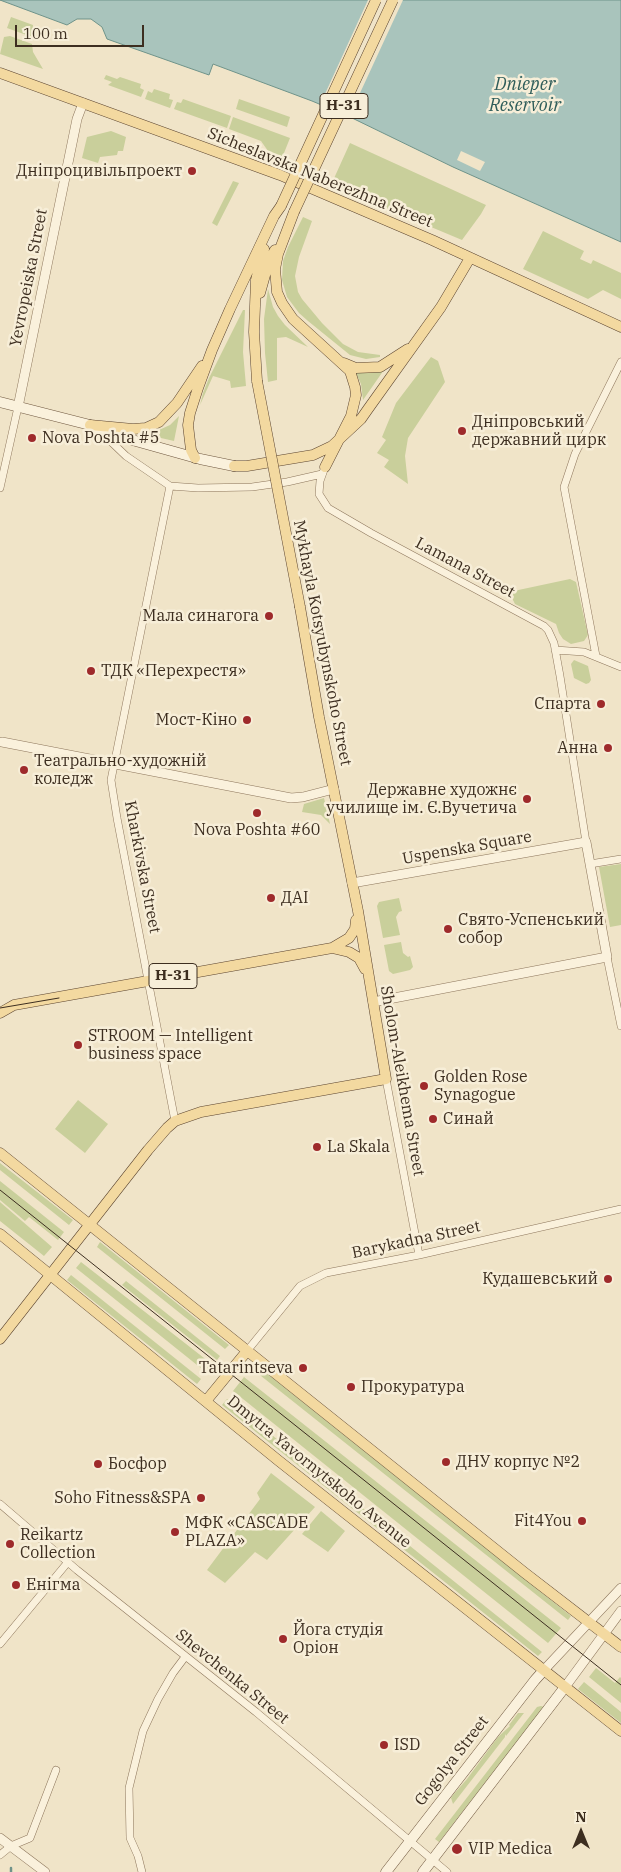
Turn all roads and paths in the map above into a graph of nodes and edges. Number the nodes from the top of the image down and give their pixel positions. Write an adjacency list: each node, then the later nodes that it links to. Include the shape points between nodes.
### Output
1 (376, 0): 5 (main road, Н-31, bridge)
2 (393, 0): 6 (main road, Н-31, bridge)
3 (0, 73): 4 (main road, Sicheslavska Naberezhna Street)
4 (83, 103): 7 (main road, Sicheslavska Naberezhna Street, via 280,175); 15 (street, Yevropeiska Street, via 77,119)
5 (281, 206): 8 (main road, Н-31, via 261,257); 11 (main road)
6 (294, 212): 8 (main road, Н-31, via 269,261); 12 (main road, via 275,268 277,292 293,319)
7 (470, 258): 9 (main road, Sicheslavska Naberezhna Street); 10 (main road)
8 (255, 310): 29 (main road, Mykhayla Kotsyubynskoho Street / Н-31, bridge, via 258,381)
9 (621, 327)
10 (415, 344): 12 (main road, via 380,366 356,368); 18 (main road, via 361,419)
11 (212, 350): 16 (main road, via 177,403 159,422 133,429); 20 (main road, via 190,413 188,436)
12 (334, 358): 18 (main road, via 350,371 356,395 351,416)
13 (621, 362): 25 (street, via 575,454 564,488)
14 (0, 402): 15 (main road)
15 (18, 407): 16 (main road); 23 (street, Yevropeiska Street)
16 (90, 425): 17 (main road)
17 (100, 431): 20 (main road); 22 (street, via 126,456)
18 (340, 438): 19 (main road, via 332,446); 21 (main road)
19 (313, 455): 20 (main road, via 247,466); 21 (main road, via 325,461)
20 (195, 458)
21 (324, 471): 22 (street, via 287,482 252,487); 24 (street, Lamana Street, via 319,494 328,508 544,626 551,635)
22 (170, 486): 28 (street, Kharkivska Street)
23 (0, 488)
24 (555, 650): 25 (street); 30 (street, Lamana Street)
25 (596, 656): 26 (street)
26 (621, 667)
27 (2, 742): 28 (street)
28 (114, 764): 29 (street, via 290,798); 38 (street, Kharkivska Street, via 111,780 117,818)
29 (334, 789): 33 (main road, Mykhayla Kotsyubynskoho Street / Н-31)
30 (586, 842): 32 (street); 33 (street, Uspenska Square)
31 (621, 859): 32 (street)
32 (590, 864): 36 (street)
33 (352, 883): 34 (main road, Mykhayla Kotsyubynskoho Street / Н-31)
34 (358, 911): 35 (main road, Н-31, via 349,938); 37 (main road, Sholom-Aleikhema Street / Н-31)
35 (332, 948): 37 (main road, via 358,958); 38 (main road, Н-31)
36 (607, 957): 39 (street); 43 (street)
37 (367, 974): 39 (main road, Sholom-Aleikhema Street / Н-31)
38 (149, 980): 40 (main road, Н-31); 45 (street, Kharkivska Street)
39 (372, 1002): 44 (main road, Sholom-Aleikhema Street / Н-31)
40 (14, 1005): 41 (street); 42 (main road, Н-31)
41 (0, 1007)
42 (0, 1013)
43 (621, 1026)
44 (386, 1079): 45 (main road, via 201,1112); 50 (street, Sholom-Aleikhema Street)
45 (175, 1121): 48 (main road, via 154,1142)
46 (0, 1153): 48 (main road)
47 (621, 1209): 50 (street, Barykadna Street)
48 (90, 1225): 51 (main road); 53 (main road)
49 (0, 1234): 51 (main road, Dmytra Yavornytskoho Avenue)
50 (419, 1255): 53 (street, Barykadna Street, via 326,1272 300,1286)
51 (51, 1275): 52 (main road); 54 (main road, Dmytra Yavornytskoho Avenue)
52 (0, 1339)
53 (247, 1351): 54 (main road); 59 (main road)
54 (206, 1401): 64 (main road, Dmytra Yavornytskoho Avenue)
55 (0, 1504): 56 (street, Shevchenka Street)
56 (68, 1562): 61 (street); 63 (street, Shevchenka Street)
57 (621, 1588): 59 (street)
58 (621, 1611): 60 (street)
59 (590, 1622): 60 (main road); 64 (street)
60 (604, 1634): 62 (main road); 65 (street)
61 (0, 1644)
62 (621, 1646)
63 (185, 1657): 69 (street, Shevchenka Street); 74 (street, via 156,1703 143,1732 129,1788 130,1838)
64 (544, 1670): 65 (main road, Dmytra Yavornytskoho Avenue); 69 (main road, Gogolya Street)
65 (565, 1687): 66 (main road, Dmytra Yavornytskoho Avenue); 72 (main road)
66 (621, 1731)
67 (56, 1770): 70 (street, via 30,1838)
68 (0, 1838): 70 (street)
69 (410, 1841): 72 (street, Shevchenka Street); 75 (main road, Gogolya Street)
70 (11, 1846): 71 (street); 73 (street)
71 (0, 1855)
72 (433, 1860): 76 (main road); 77 (street, Shevchenka Street)
73 (45, 1872)
74 (142, 1872)
75 (386, 1872)
76 (423, 1872)
77 (447, 1872)

